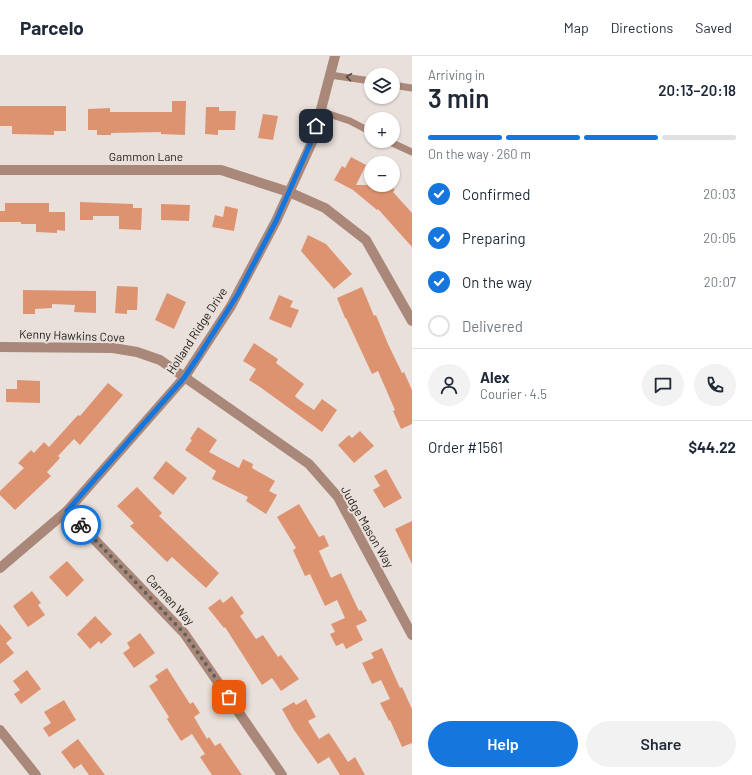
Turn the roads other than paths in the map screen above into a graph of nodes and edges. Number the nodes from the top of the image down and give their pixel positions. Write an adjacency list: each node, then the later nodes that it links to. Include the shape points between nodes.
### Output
1 (335, 56): 2 (street, Holland Ridge Drive)
2 (330, 75): 3 (lane, one-way to 2); 6 (street, Holland Ridge Drive)
3 (364, 79)
4 (400, 85): 5 (lane)
5 (412, 88)
6 (320, 112): 7 (lane, via 350,121); 11 (street, Holland Ridge Drive, via 312,140)
7 (364, 128)
8 (400, 146): 9 (lane)
9 (412, 152)
10 (0, 170): 11 (street, Gammon Lane, via 221,170)
11 (289, 192): 12 (street, Gammon Lane, via 325,208 366,240); 14 (street, Holland Ridge Drive, via 231,306)
12 (412, 321)
13 (0, 347): 14 (street, Kenny Hawkins Cove, via 129,350 160,360)
14 (184, 378): 15 (street, Holland Ridge Drive); 17 (street, Judge Mason Way, via 309,464 338,497)
15 (67, 511): 16 (street, Holland Ridge Drive); 20 (street, Carmen Way, via 184,633)
16 (0, 568)
17 (412, 635)
18 (0, 730): 19 (street)
19 (36, 775)
20 (282, 775)

